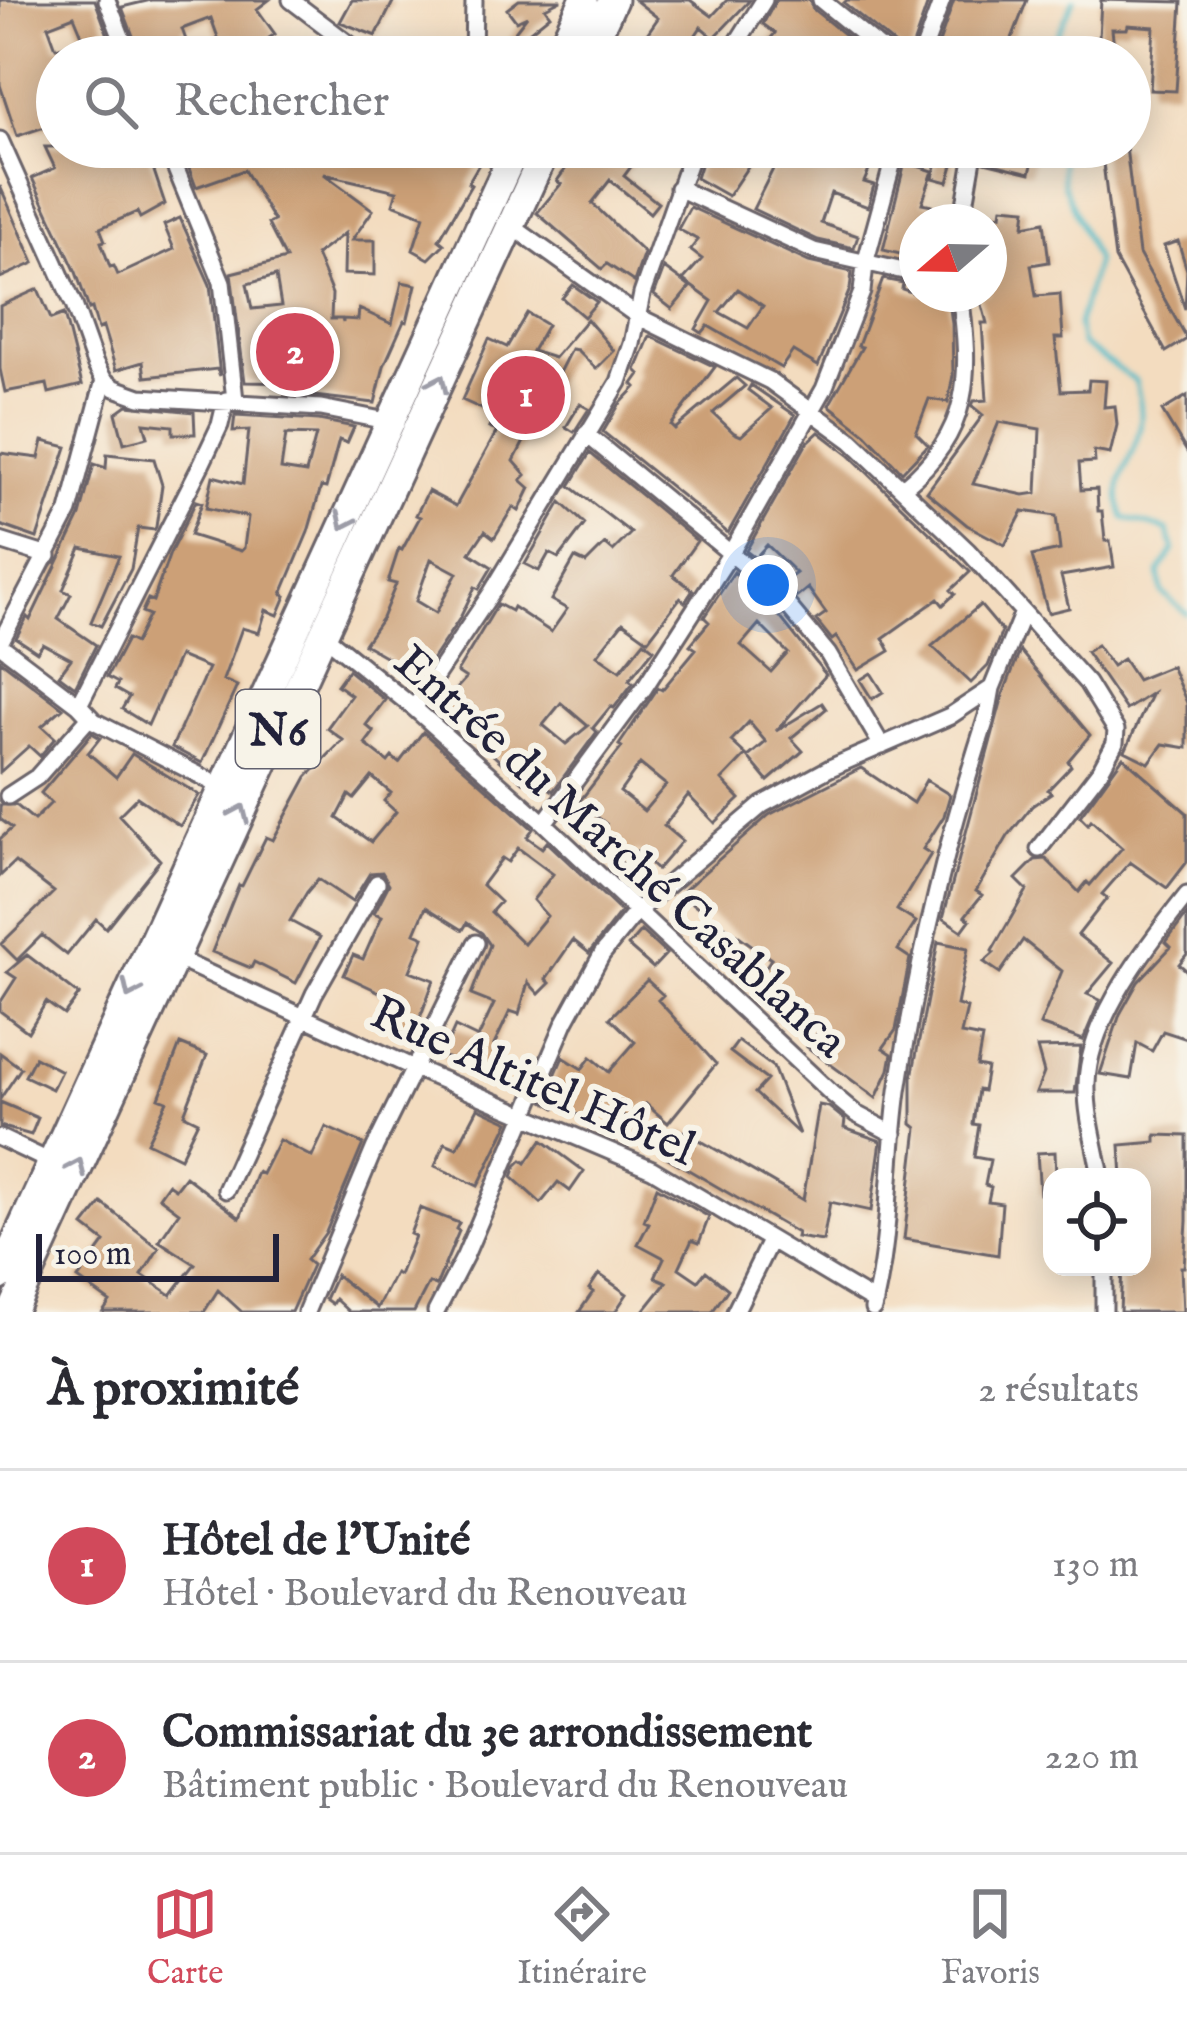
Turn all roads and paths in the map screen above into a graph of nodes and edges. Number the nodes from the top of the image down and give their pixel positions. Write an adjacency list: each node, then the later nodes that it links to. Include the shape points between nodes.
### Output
1 (106, 0): 9 (street)
2 (475, 0): 11 (street)
3 (584, 0): 12 (highway)
4 (613, 0): 13 (highway)
5 (764, 0): 14 (street)
6 (821, 0): 15 (street)
7 (942, 0): 16 (street)
8 (296, 2): 10 (street)
9 (121, 36)
10 (340, 36)
11 (474, 36)
12 (567, 36)
13 (597, 36)
14 (741, 36)
15 (865, 36)
16 (929, 36)
17 (1, 147): 31 (street)
18 (175, 168): 32 (street, via 222,282)
19 (511, 168): 26 (highway, N6)
20 (533, 168): 26 (highway, N6)
21 (686, 168): 24 (street)
22 (891, 168): 27 (street)
23 (971, 168): 25 (street)
24 (678, 188): 27 (street, via 814,251); 30 (street)
25 (965, 204)
26 (499, 219): 30 (street); 34 (highway, N6)
27 (865, 263): 28 (street); 33 (street, via 848,334)
28 (899, 270)
29 (962, 312): 36 (street, via 964,394 953,427)
30 (639, 316): 33 (street); 35 (street, via 619,382)
31 (104, 380): 32 (street, via 140,397); 39 (street, via 76,489)
32 (230, 400): 34 (street); 45 (street)
33 (812, 409): 36 (street); 38 (street)
34 (405, 425): 41 (highway, N6)
35 (586, 434): 38 (street); 44 (street)
36 (904, 487): 40 (street)
37 (0, 541): 39 (street)
38 (732, 551): 46 (street, via 804,621); 49 (street)
39 (48, 556): 42 (street)
40 (1023, 612): 43 (street); 50 (street, via 1087,683 1116,730 1101,769)
41 (311, 626): 44 (street, Entrée du Marché Casablanca); 47 (highway, N6); 55 (highway, N6, one-way to 41)
42 (0, 644): 45 (street)
43 (992, 688): 46 (street); 59 (street, via 928,919)
44 (414, 708): 49 (street, Entrée du Marché Casablanca)
45 (84, 711): 47 (street); 48 (street, via 37,778)
46 (882, 746): 53 (street, via 762,805)
47 (224, 788): 55 (highway, N6)
48 (8, 796)
49 (544, 823): 53 (street, Entrée du Marché Casablanca)
50 (1039, 849)
51 (377, 883): 56 (street)
52 (1187, 895): 62 (street, via 1092,1043 1087,1106)
53 (638, 910): 58 (street, via 602,954); 59 (street, Entrée du Marché Casablanca, via 831,1094)
54 (476, 943): 57 (street)
55 (163, 952): 56 (street, Rue Altitel Hôtel); 61 (highway, N6, one-way to 61); 68 (highway, N6, one-way to 55)
56 (303, 1017): 57 (street, Rue Altitel Hôtel); 63 (street)
57 (414, 1068): 58 (street, Rue Altitel Hôtel); 69 (street)
58 (523, 1114): 64 (street, Rue Altitel Hôtel, via 652,1169); 70 (street)
59 (894, 1134): 67 (street)
60 (0, 1138): 61 (street)
61 (53, 1163): 65 (highway, N6)
62 (1099, 1168)
63 (226, 1190)
64 (770, 1241): 67 (street, Rue Altitel Hôtel); 71 (street)
65 (0, 1276)
66 (1104, 1276): 72 (street)
67 (874, 1307)
68 (12, 1312)
69 (306, 1312)
70 (436, 1312)
71 (735, 1312)
72 (1104, 1312)

